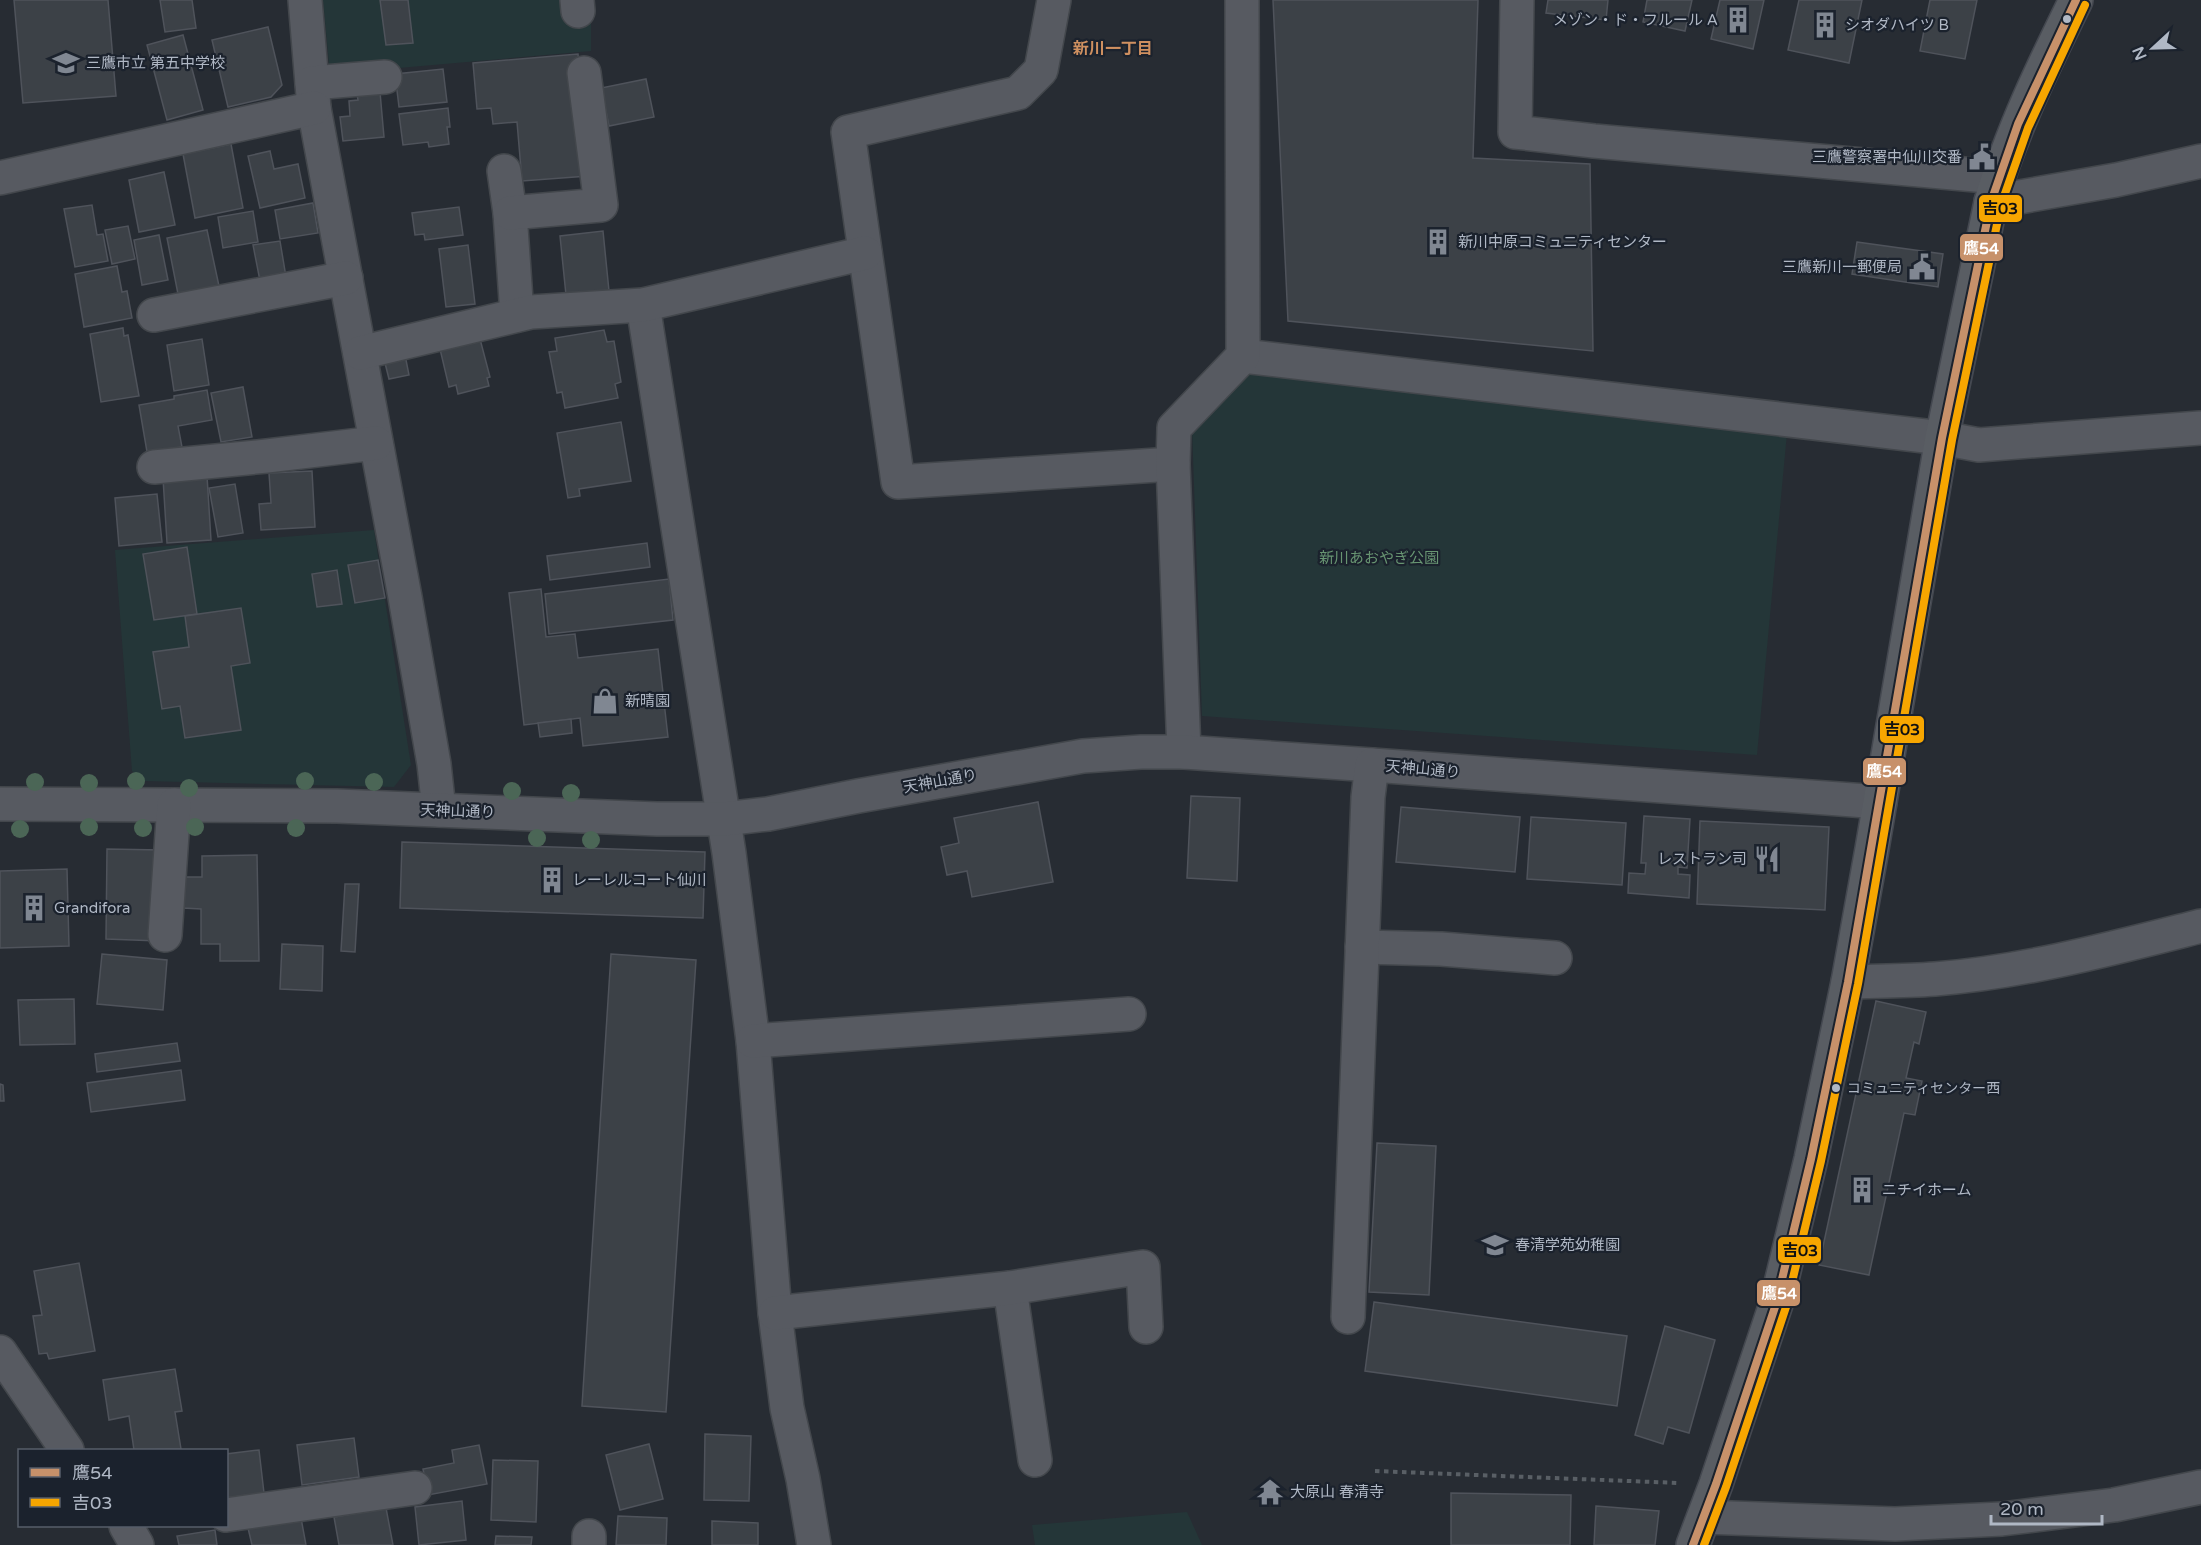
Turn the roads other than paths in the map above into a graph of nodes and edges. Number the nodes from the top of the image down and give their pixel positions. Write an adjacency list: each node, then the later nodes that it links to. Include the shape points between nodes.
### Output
1 (305, 0): 8 (street)
2 (1054, 0): 14 (street, via 1041,70 1018,93 848,132)
3 (1242, 0): 20 (street)
4 (1517, 0): 12 (street, via 1515,132)
5 (2076, 0): 12 (main road, via 2040,75)
6 (584, 73): 13 (street, via 601,205)
7 (385, 77): 8 (street)
8 (313, 95): 11 (street); 15 (street)
9 (2201, 161): 12 (street, via 2116,180)
10 (504, 171): 13 (street)
11 (0, 178)
12 (1995, 189): 22 (main road)
13 (510, 213): 18 (street)
14 (865, 253): 16 (street); 24 (street, via 898,482)
15 (346, 278): 17 (street); 19 (street)
16 (643, 305): 18 (street); 32 (street)
17 (154, 315)
18 (517, 315): 19 (street)
19 (360, 353): 23 (street)
20 (1243, 356): 22 (street); 24 (street, via 1174,428)
21 (2201, 430): 22 (street, via 1979,445)
22 (1942, 438): 28 (main road)
23 (376, 443): 25 (street); 31 (street)
24 (1173, 464): 26 (street)
25 (154, 467)
26 (1184, 752): 27 (street, 天神山通り); 32 (street, 天神山通り, via 1083,756)
27 (1372, 765): 28 (street, 天神山通り); 35 (street)
28 (1880, 802): 37 (main road)
29 (0, 804): 30 (street, 天神山通り)
30 (174, 805): 31 (street, 天神山通り); 34 (street)
31 (439, 810): 32 (street, 天神山通り)
32 (724, 819): 39 (street)
33 (2201, 926): 37 (street, via 2028,967 1936,979)
34 (165, 935)
35 (1362, 947): 36 (street); 42 (street)
36 (1555, 958)
37 (1848, 982): 50 (main road, via 1776,1304)
38 (1129, 1014): 39 (street)
39 (753, 1041): 41 (street)
40 (1010, 1288): 41 (street); 43 (street, via 1143,1267); 46 (street)
41 (775, 1313): 51 (street, via 787,1408)
42 (1348, 1317)
43 (1146, 1327)
44 (0, 1352): 45 (street)
45 (66, 1449)
46 (1035, 1460)
47 (2201, 1487): 50 (street, via 2114,1505 2002,1519)
48 (415, 1488): 49 (street)
49 (228, 1515)
50 (1698, 1531)
51 (814, 1545)

